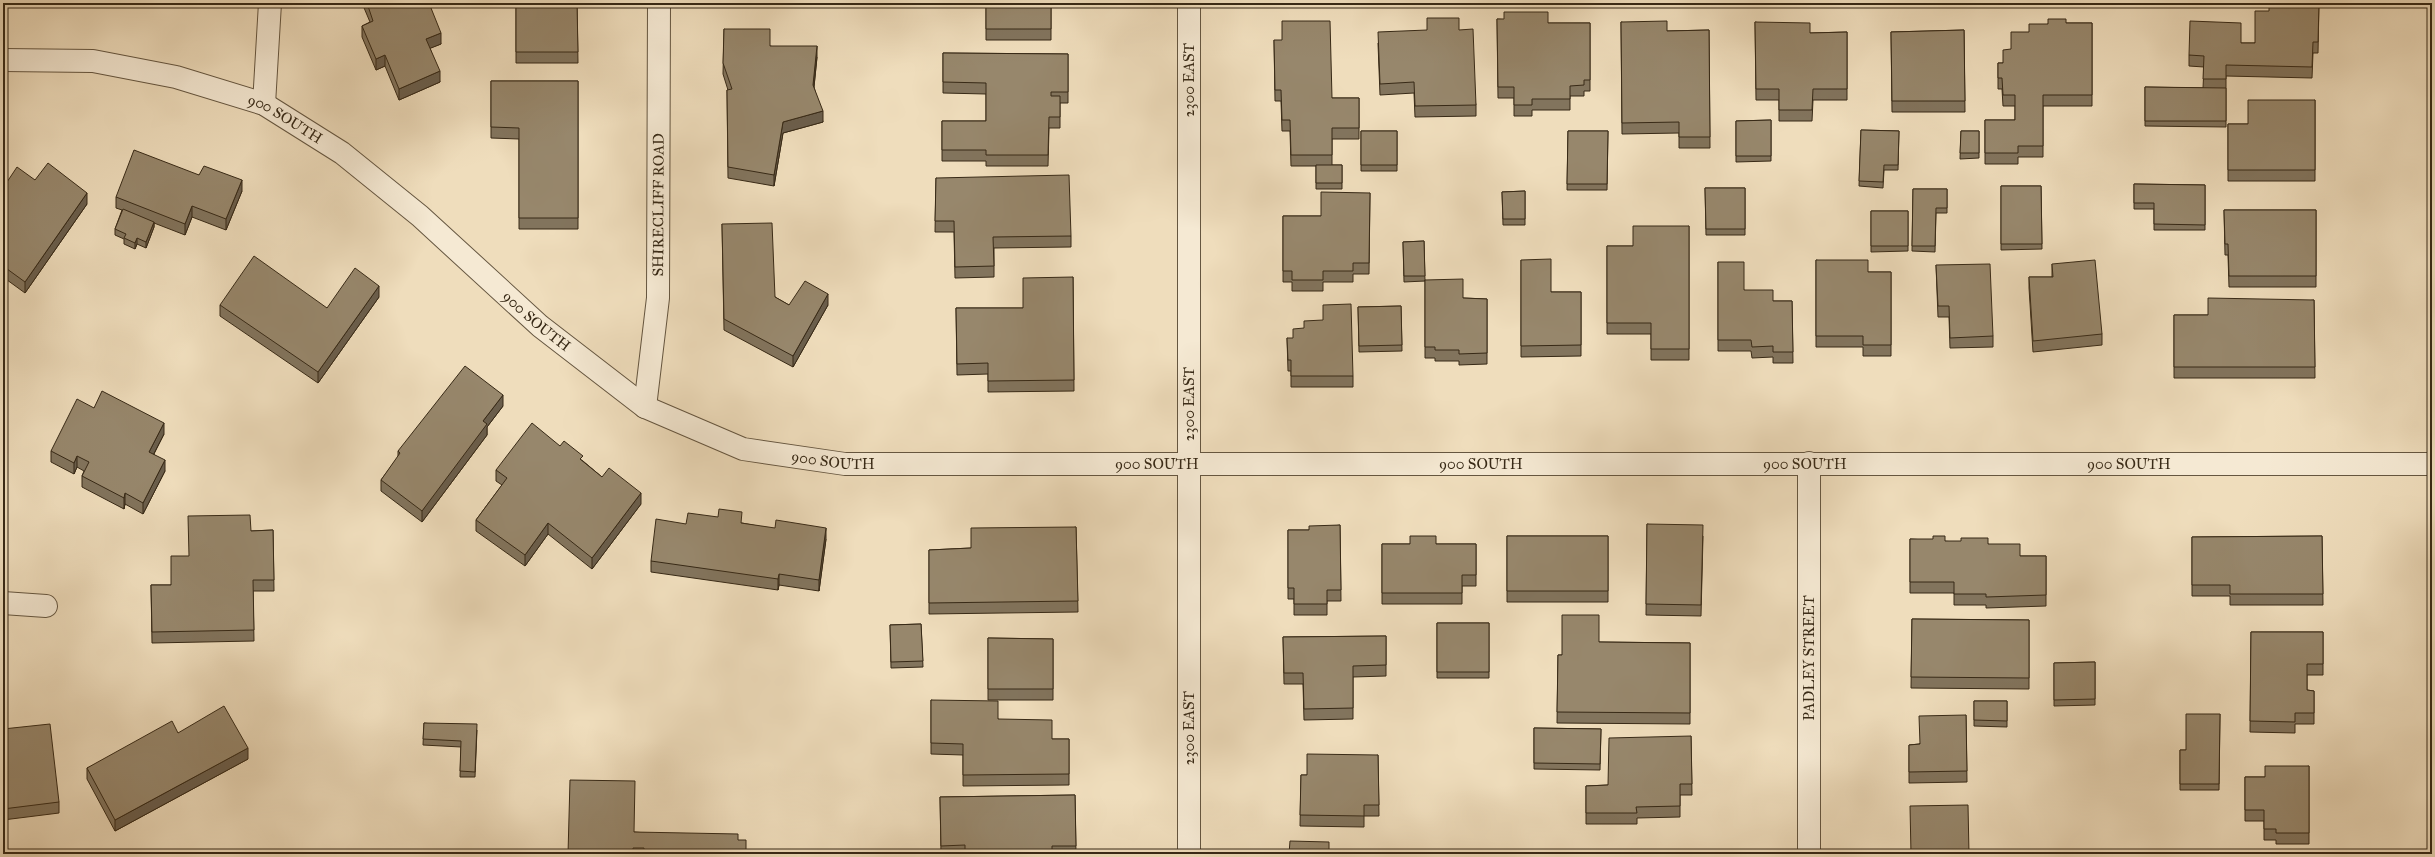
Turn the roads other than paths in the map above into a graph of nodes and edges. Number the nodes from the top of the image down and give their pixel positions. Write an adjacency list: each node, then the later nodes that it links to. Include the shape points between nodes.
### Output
1 (270, 3): 5 (street)
2 (659, 3): 6 (street, SHIRECLIFF ROAD, via 658,298)
3 (1189, 3): 8 (street, 2300 EAST)
4 (3, 60): 5 (street, 900 SOUTH, via 93,61 176,77)
5 (264, 104): 6 (street, 900 SOUTH, via 342,153 420,216 540,326)
6 (645, 407): 8 (street, 900 SOUTH, via 743,449 846,464)
7 (1809, 463): 8 (street, 900 SOUTH); 9 (street, 900 SOUTH); 13 (street, PADLEY STREET)
8 (1189, 464): 12 (street, 2300 EAST)
9 (2432, 464)
10 (3, 603): 11 (street)
11 (46, 606)
12 (1189, 854)
13 (1809, 854)

